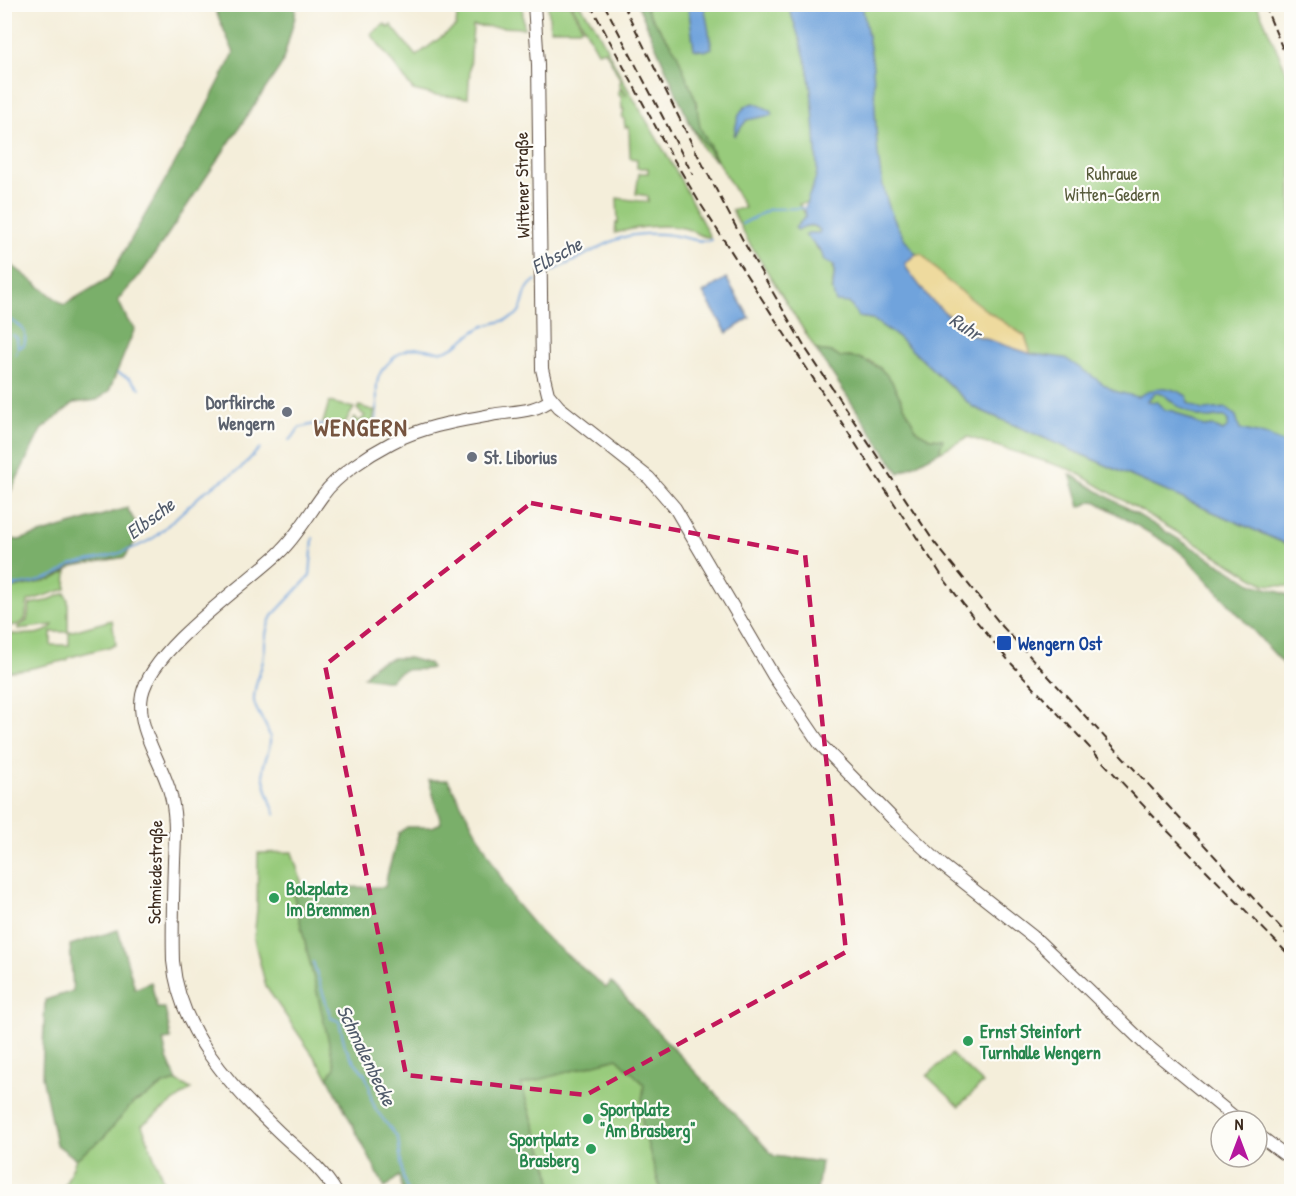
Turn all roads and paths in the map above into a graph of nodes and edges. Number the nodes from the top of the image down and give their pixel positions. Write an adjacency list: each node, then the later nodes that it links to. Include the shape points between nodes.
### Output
1 (534, 4): 2 (main road, Wittener Straße, via 543,377)
2 (552, 399): 3 (main road, via 661,490 820,744 926,851 1035,939 1146,1044); 6 (main road, Schmiedestraße, via 540,407 453,423 394,441 338,480 282,550 190,629 158,662 144,687 143,721 169,787 176,826 173,961 183,1006 198,1036 237,1089 320,1170)
3 (1225, 1109)
4 (1269, 1143): 5 (main road)
5 (1292, 1160)
6 (336, 1191)

